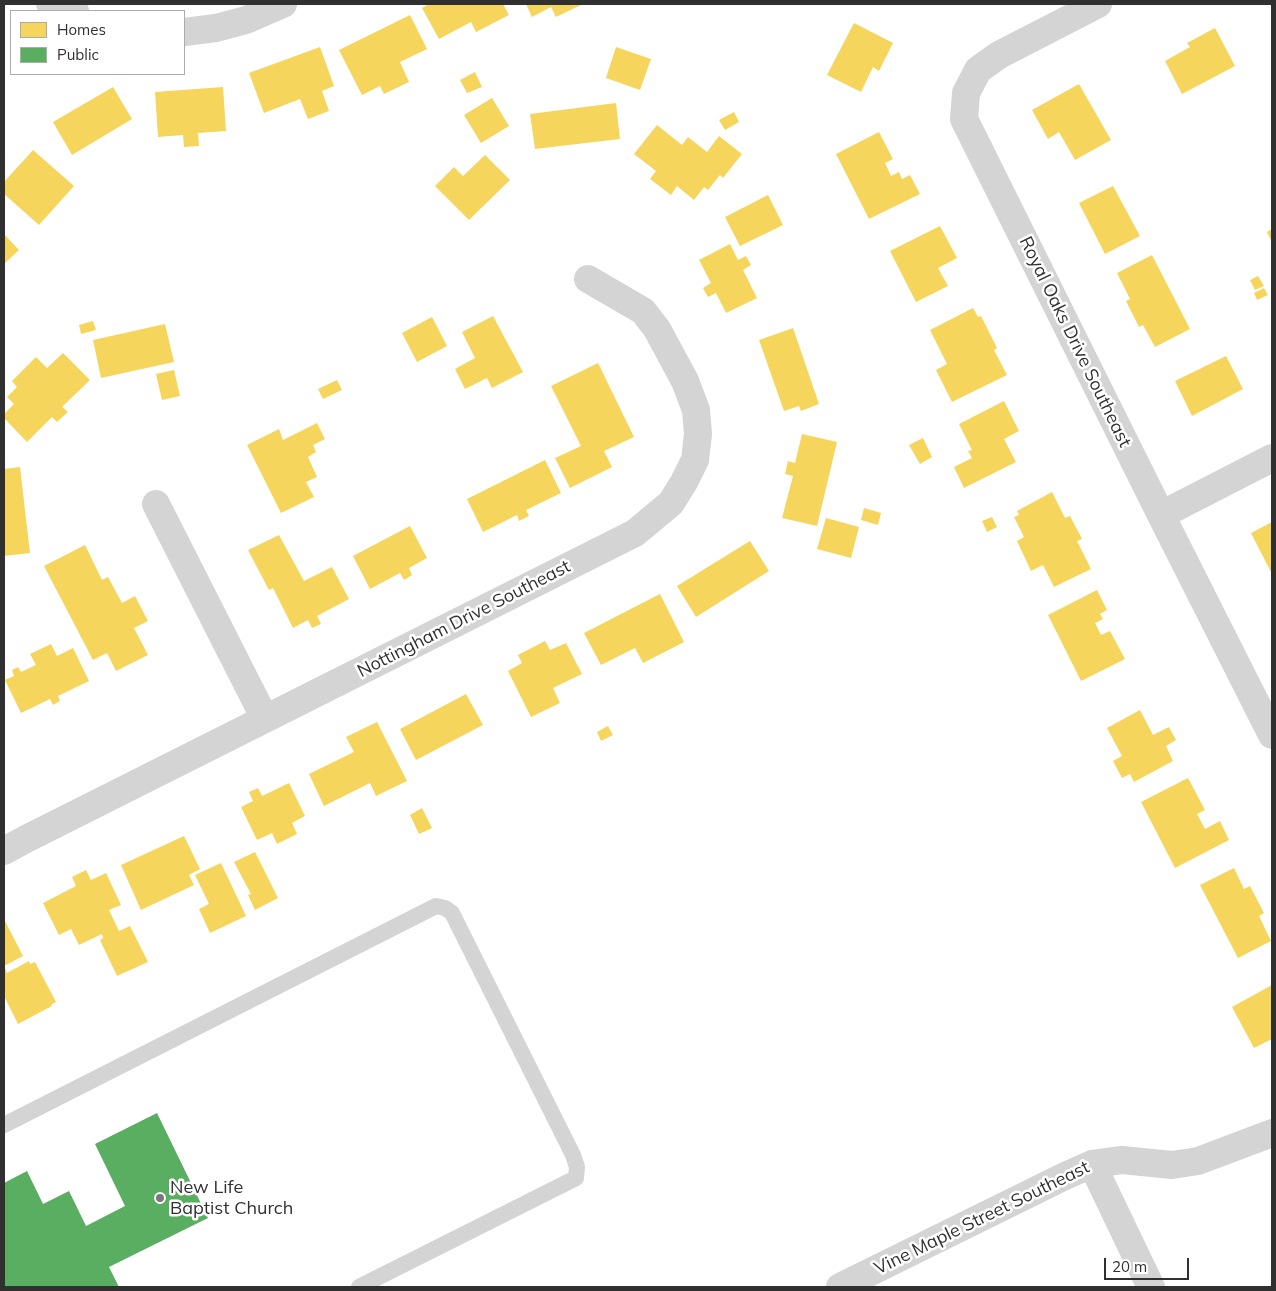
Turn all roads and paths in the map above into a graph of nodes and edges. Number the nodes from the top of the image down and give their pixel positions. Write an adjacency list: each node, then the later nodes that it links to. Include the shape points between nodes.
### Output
1 (50, 4): 4 (street)
2 (283, 4): 5 (street, via 246,20)
3 (1098, 4): 9 (street, Royal Oaks Drive Southeast, via 999,55 978,70 966,93 964,118)
4 (71, 10)
5 (185, 32)
6 (588, 279): 10 (street, Nottingham Drive Southeast, via 643,311 657,328 685,381 696,410 695,460 671,503 635,533)
7 (1272, 458): 9 (street)
8 (156, 504): 10 (street)
9 (1161, 515): 11 (street, Royal Oaks Drive Southeast)
10 (265, 720): 12 (street, Nottingham Drive Southeast)
11 (1272, 735)
12 (4, 851)
13 (4, 1124): 16 (lane, via 436,906 446,908 452,913 573,1155 576,1178)
14 (1272, 1133): 15 (street, Vine Maple Street Southeast, via 1198,1161 1172,1165 1122,1160)
15 (1092, 1164): 17 (street, Vine Maple Street Southeast); 18 (street)
16 (359, 1287)
17 (840, 1287)
18 (1151, 1287)

